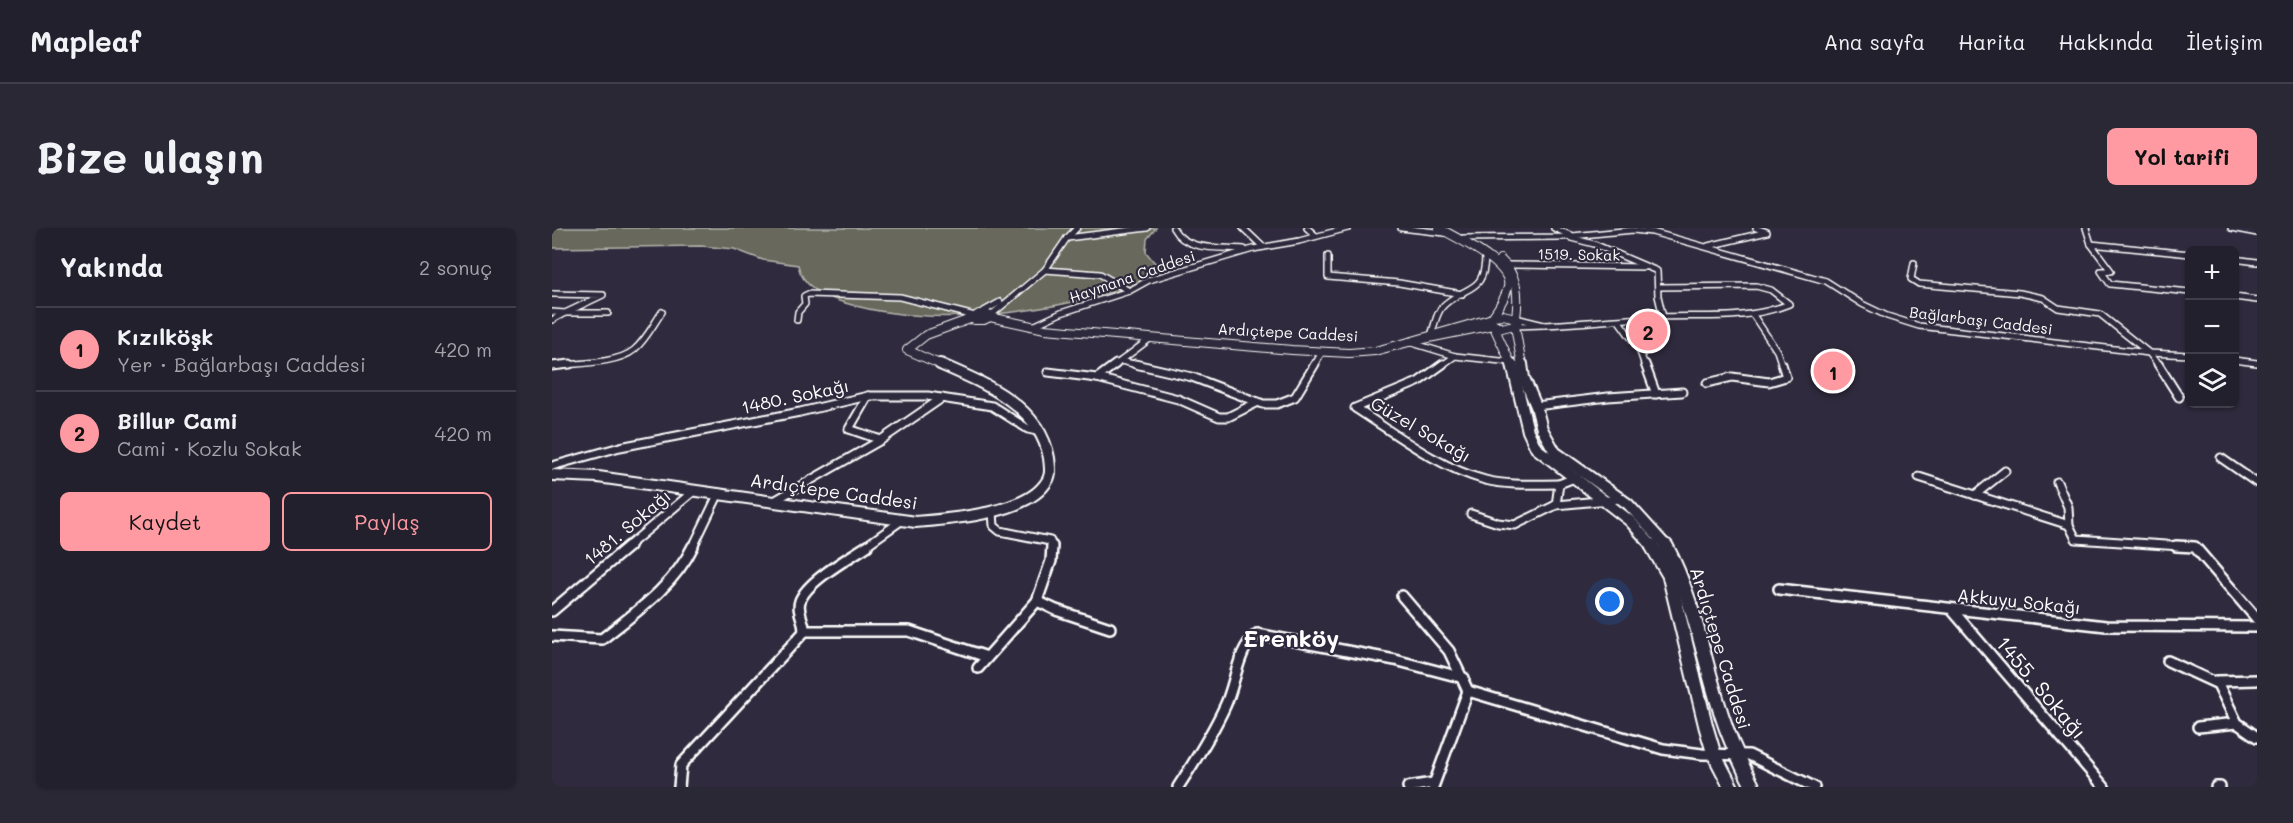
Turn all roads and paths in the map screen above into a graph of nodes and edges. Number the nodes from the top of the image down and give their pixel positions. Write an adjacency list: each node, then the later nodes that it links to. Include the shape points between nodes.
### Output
1 (1077, 228): 19 (street)
2 (1147, 228): 19 (street)
3 (1173, 228): 23 (street, via 1179,238 1195,246)
4 (1243, 228): 21 (street)
5 (1307, 228): 15 (street)
6 (1348, 228): 15 (street, Haymana Caddesi)
7 (1401, 228): 12 (street)
8 (1554, 228): 16 (street)
9 (1756, 228): 22 (street, via 1767,232)
10 (2086, 228): 20 (street)
11 (2231, 228): 14 (street)
12 (1444, 230): 17 (street); 25 (street)
13 (1644, 230): 16 (street, Bağlarbaşı Caddesi); 22 (street, Bağlarbaşı Caddesi)
14 (2257, 233)
15 (1316, 236): 21 (street, Haymana Caddesi)
16 (1572, 236): 18 (street, Bağlarbaşı Caddesi)
17 (1463, 237): 18 (street, Bağlarbaşı Caddesi); 30 (street)
18 (1562, 237): 31 (street, via 1585,241)
19 (1067, 238): 32 (street)
20 (2091, 244): 24 (street); 35 (street, via 2111,271 2101,272 2110,284)
21 (1263, 247): 23 (street, Haymana Caddesi)
22 (1704, 247): 59 (street, Bağlarbaşı Caddesi, via 1826,281 1862,304 1919,326)
23 (1253, 249): 34 (street, Haymana Caddesi, via 1149,280)
24 (2185, 253)
25 (1485, 255): 37 (street, via 1485,277); 51 (street, via 1500,265 1509,285)
26 (1328, 256): 37 (street, via 1328,277)
27 (2239, 260): 28 (street)
28 (2257, 262)
29 (1914, 263): 59 (street, via 1911,279 1919,284 2020,293 2043,298 2061,308 2100,314)
30 (1509, 265): 31 (street, 1519. Sokak); 53 (street, Ardıçtepe Caddesi, via 1517,284)
31 (1650, 267): 33 (street, via 1658,274)
32 (1045, 270): 34 (street, via 1100,274); 38 (street)
33 (1658, 287): 45 (street, via 1756,286 1771,290 1789,304); 47 (street)
34 (1129, 291): 54 (street, Haymana Caddesi)
35 (2185, 292)
36 (552, 294): 43 (street, via 603,296)
37 (1462, 294): 55 (street, via 1442,308)
38 (1012, 296): 46 (street); 48 (street)
39 (2239, 298): 40 (street)
40 (2257, 300)
41 (552, 312): 43 (street)
42 (662, 312): 66 (street, via 631,352)
43 (565, 313): 44 (street); 49 (street)
44 (608, 314)
45 (1753, 315): 47 (street); 69 (street, via 1777,351 1786,377 1777,382 1731,377)
46 (990, 316): 48 (street); 54 (street, Ardıçtepe Caddesi)
47 (1664, 317): 52 (street)
48 (977, 318): 50 (street, via 900,297 808,294); 54 (street, Ardıçtepe Caddesi); 77 (street, Ardıçtepe Caddesi, via 926,336 911,343 907,350 963,374 1022,408)
49 (552, 320)
50 (797, 320)
51 (1492, 320): 53 (street, via 1503,315); 53 (street, via 1506,328); 55 (street); 57 (street); 64 (street)
52 (1619, 321): 53 (street, via 1544,325); 71 (street, via 1639,350)
53 (1515, 322): 76 (street, Ardıçtepe Caddesi, via 1524,378)
54 (1026, 326): 56 (street, Ardıçtepe Caddesi)
55 (1431, 335): 57 (street)
56 (1151, 338): 58 (street, Ardıçtepe Caddesi); 62 (street)
57 (1409, 342): 58 (street, Ardıçtepe Caddesi, via 1376,351); 61 (street)
58 (1322, 352): 75 (street, via 1293,399 1277,404)
59 (2148, 353): 60 (street, Bağlarbaşı Caddesi); 73 (street)
60 (2185, 355)
61 (1455, 356): 64 (street); 87 (street, Güzel Sokağı, via 1418,382 1355,408 1462,472 1512,484)
62 (1121, 361): 68 (street); 75 (street, via 1192,377)
63 (2239, 361): 65 (street)
64 (1510, 362): 83 (street, via 1536,448)
65 (2257, 363)
66 (552, 366)
67 (1048, 372): 68 (street)
68 (1097, 378): 75 (street, via 1178,399 1219,417 1228,417)
69 (1707, 383)
70 (1682, 392): 71 (street)
71 (1656, 394): 76 (street)
72 (868, 396): 74 (street, 1480. Sokağı); 78 (street, via 849,429); 80 (street, 1480. Sokağı, via 620,447)
73 (2179, 397)
74 (942, 398): 77 (street, 1480. Sokağı, via 992,406 1028,429); 78 (street)
75 (1258, 402)
76 (1536, 406): 83 (street, Ardıçtepe Caddesi, via 1542,429 1555,453)
77 (1041, 432): 95 (street, Ardıçtepe Caddesi, via 1051,466 1049,479 1030,497)
78 (880, 440): 92 (street)
79 (2221, 458): 86 (street)
80 (552, 466)
81 (2006, 471): 90 (street)
82 (552, 475): 88 (street, Ardıçtepe Caddesi)
83 (1578, 476): 87 (street); 91 (street, Ardıçtepe Caddesi); 93 (street)
84 (1919, 477): 90 (street)
85 (2057, 482): 98 (street, via 2068,507)
86 (2257, 483)
87 (1559, 484): 94 (street)
88 (695, 490): 89 (street, Ardıçtepe Caddesi); 102 (street, 1481. Sokağı)
89 (719, 493): 92 (street, Ardıçtepe Caddesi); 108 (street, via 687,559 644,606 602,639)
90 (1975, 495): 98 (street)
91 (1620, 499): 93 (street); 119 (street, Ardıçtepe Caddesi, via 1664,542 1682,574)
92 (774, 501): 97 (street, Ardıçtepe Caddesi)
93 (1603, 501): 94 (street); 120 (street, via 1630,521 1669,575)
94 (1556, 505): 96 (street, via 1515,525)
95 (993, 512): 97 (street, Ardıçtepe Caddesi, via 954,519); 101 (street, via 994,526 1000,531 1047,539 1052,544 1051,561)
96 (1471, 514)
97 (901, 521): 107 (street, via 801,596 797,605)
98 (2069, 525): 104 (street, via 2076,538 2195,547)
99 (1779, 589): 103 (street, Akkuyu Sokağı)
100 (1402, 596): 112 (street, via 1449,651)
101 (1037, 601): 106 (street); 109 (street)
102 (552, 610)
103 (1953, 611): 105 (street, Akkuyu Sokağı, via 2109,627); 129 (street, 1455. Sokağı)
104 (2257, 619)
105 (2257, 627)
106 (1110, 628)
107 (805, 631): 109 (street, via 909,631); 121 (street, via 681,765)
108 (552, 636)
109 (987, 657): 111 (street)
110 (2168, 661): 114 (street)
111 (978, 668)
112 (1464, 678): 115 (street); 124 (street, via 1395,660 1257,634 1248,641 1217,724)
113 (2257, 680): 114 (street, via 2217,681)
114 (2218, 684): 116 (street)
115 (1468, 691): 120 (street, via 1663,749); 122 (street)
116 (2237, 723): 117 (street); 118 (street)
117 (2198, 727)
118 (2257, 737)
119 (1735, 753): 120 (street); 127 (street, Ardıçtepe Caddesi); 128 (street, via 1755,756)
120 (1714, 754): 126 (street)
121 (679, 783): 123 (street)
122 (1433, 785): 125 (street)
123 (689, 787)
124 (1178, 787)
125 (1408, 787)
126 (1731, 787)
127 (1753, 787)
128 (1814, 787)
129 (2104, 787)

